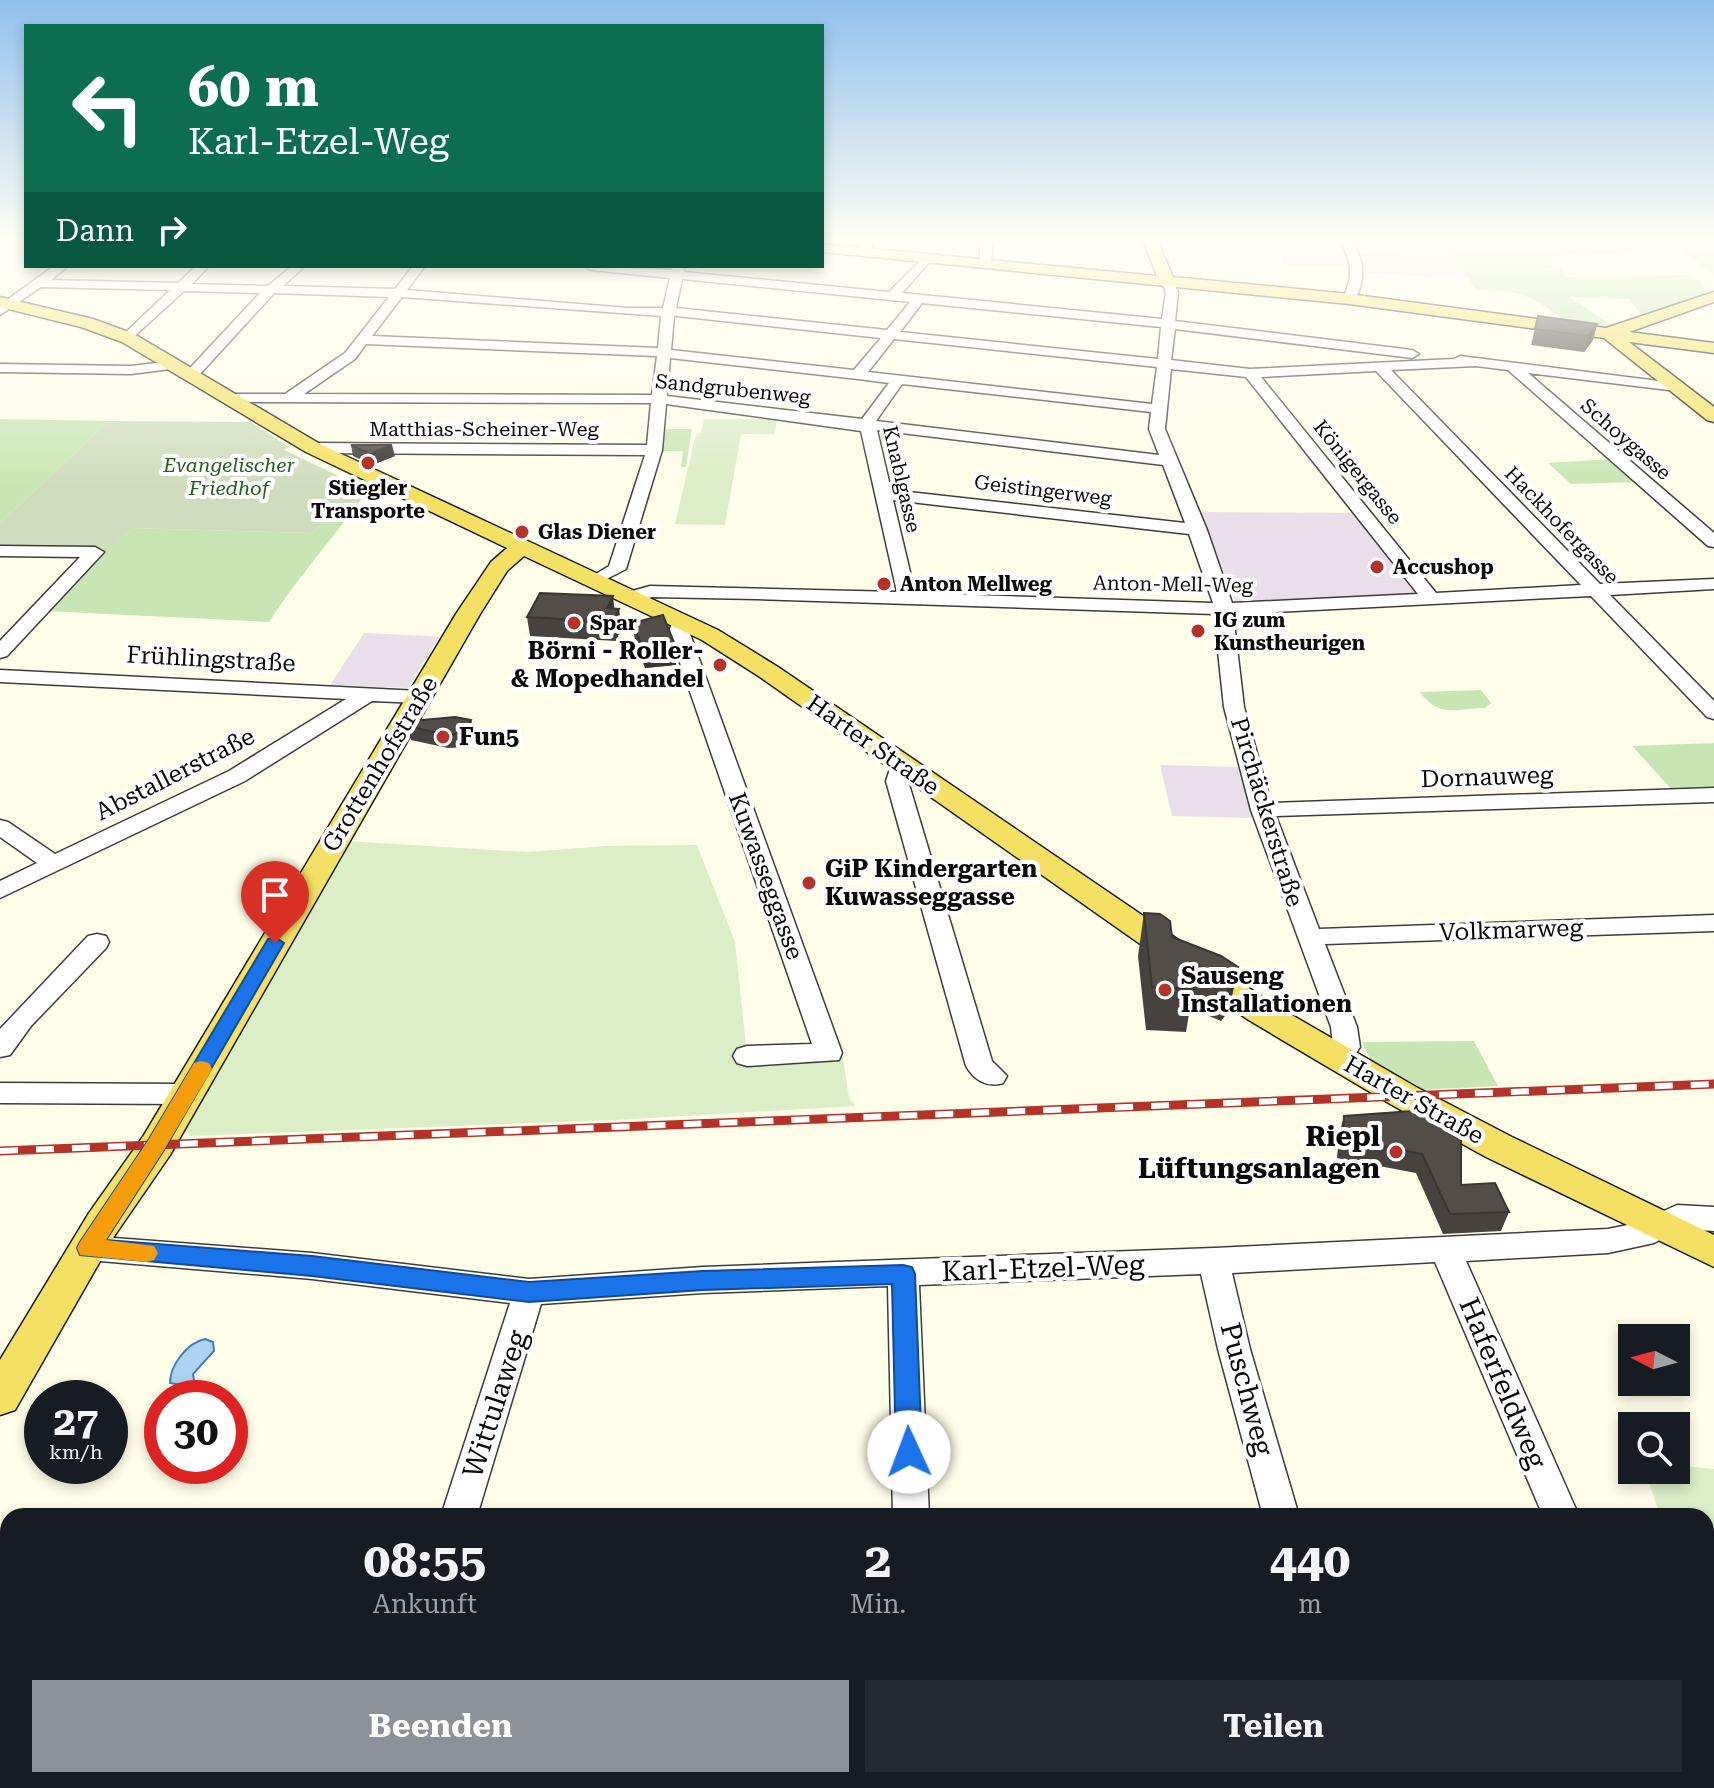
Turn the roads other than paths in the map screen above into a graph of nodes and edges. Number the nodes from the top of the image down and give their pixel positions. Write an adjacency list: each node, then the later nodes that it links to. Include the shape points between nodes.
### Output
1 (88, 323): 14 (main road, Harter Straße)
2 (143, 323): 14 (street)
3 (239, 323): 23 (street, via 196,370)
4 (374, 323): 15 (street)
5 (667, 323): 17 (street)
6 (783, 323): 13 (street)
7 (899, 323): 13 (street)
8 (1162, 323): 11 (street)
9 (1533, 323): 12 (main road)
10 (1634, 323): 12 (main road)
11 (1168, 324): 18 (street); 19 (street, Pirchäckerstraße)
12 (1612, 334): 16 (main road); 27 (main road)
13 (890, 335): 19 (street); 25 (street)
14 (128, 338): 23 (main road, Harter Straße)
15 (362, 340): 17 (street); 29 (street, via 350,356)
16 (1714, 348)
17 (663, 353): 25 (street); 30 (street)
18 (1476, 362): 20 (street); 21 (street)
19 (1164, 365): 24 (street); 31 (street, Pirchäckerstraße)
20 (1379, 366): 24 (street); 45 (street, Hackhofergasse)
21 (1512, 366): 27 (street); 40 (street, Schoygasse)
22 (0, 368): 23 (street)
23 (180, 369): 28 (main road, Harter Straße)
24 (1250, 373): 48 (street, Königergasse)
25 (858, 375): 26 (street)
26 (898, 380): 31 (street); 34 (street, Knablgasse)
27 (1677, 387): 32 (main road)
28 (226, 398): 29 (street, Sandgrubenweg); 33 (main road, Harter Straße)
29 (289, 398): 30 (street, Sandgrubenweg); 33 (street)
30 (658, 399): 34 (street, Sandgrubenweg); 36 (street)
31 (1160, 409): 37 (street, Pirchäckerstraße, via 1157,429)
32 (1714, 416)
33 (257, 417): 35 (main road, Harter Straße)
34 (865, 425): 37 (street, Sandgrubenweg); 38 (street, Knablgasse)
35 (313, 448): 36 (street, Matthias-Scheiner-Weg); 41 (main road, Harter Straße)
36 (654, 450): 43 (street, via 617,569)
37 (1170, 461): 39 (street, Pirchäckerstraße)
38 (883, 494): 39 (street, Geistingerweg); 47 (street, Knablgasse)
39 (1198, 530): 49 (street, Pirchäckerstraße)
40 (1714, 542)
41 (520, 548): 43 (main road, Harter Straße); 54 (main road, Grottenhofstraße, via 499,567)
42 (0, 551): 51 (street, via 95,552)
43 (595, 580): 46 (main road, Harter Straße)
44 (1714, 584): 45 (street, Anton-Mell-Weg)
45 (1594, 590): 48 (street, Anton-Mell-Weg); 55 (street, Hackhofergasse)
46 (632, 597): 47 (street, Anton-Mell-Weg, via 650,591); 50 (main road, Harter Straße)
47 (907, 597): 49 (street, Anton-Mell-Weg)
48 (1432, 599): 49 (street, Anton-Mell-Weg)
49 (1222, 609): 58 (street, Pirchäckerstraße, via 1234,707)
50 (682, 621): 56 (main road, Harter Straße, via 769,672); 66 (street, Kuwasseggasse, via 679,631 829,1053)
51 (0, 652)
52 (0, 676): 53 (street, Frühlingstraße)
53 (369, 694): 54 (street, Frühlingstraße); 60 (street, Abstallerstraße, via 237,776)
54 (420, 697): 70 (main road, Grottenhofstraße)
55 (1714, 713)
56 (905, 767): 67 (main road, Harter Straße, via 1197,970); 68 (street, via 897,781 980,1066)
57 (1714, 795): 58 (street, Dornauweg)
58 (1262, 810): 63 (street, Pirchäckerstraße)
59 (0, 827): 60 (street)
60 (54, 864): 61 (street, Abstallerstraße)
61 (0, 890)
62 (1714, 923): 63 (street, Volkmarweg)
63 (1308, 937): 67 (street, Pirchäckerstraße, via 1348,1043)
64 (97, 942): 65 (street)
65 (0, 1048)
66 (747, 1056)
67 (1337, 1057): 72 (main road, Harter Straße, via 1499,1147)
68 (993, 1076)
69 (0, 1093): 70 (street)
70 (187, 1094): 73 (main road, Grottenhofstraße)
71 (1714, 1219): 72 (street, Karl-Etzel-Weg, via 1677,1217)
72 (1660, 1225): 74 (street, Karl-Etzel-Weg, via 1608,1241); 75 (main road, Harter Straße)
73 (88, 1248): 78 (street, Karl-Etzel-Weg, via 312,1266); 79 (main road, Grottenhofstraße)
74 (1446, 1251): 76 (street, Karl-Etzel-Weg); 83 (street, Haferfeldweg)
75 (1714, 1252)
76 (1214, 1261): 77 (street, Karl-Etzel-Weg); 82 (street, Puschweg)
77 (903, 1274): 78 (street, Karl-Etzel-Weg); 81 (street)
78 (529, 1292): 80 (street, Wittulaweg)
79 (0, 1397)
80 (462, 1508)
81 (911, 1508)
82 (1279, 1508)
83 (1558, 1508)

